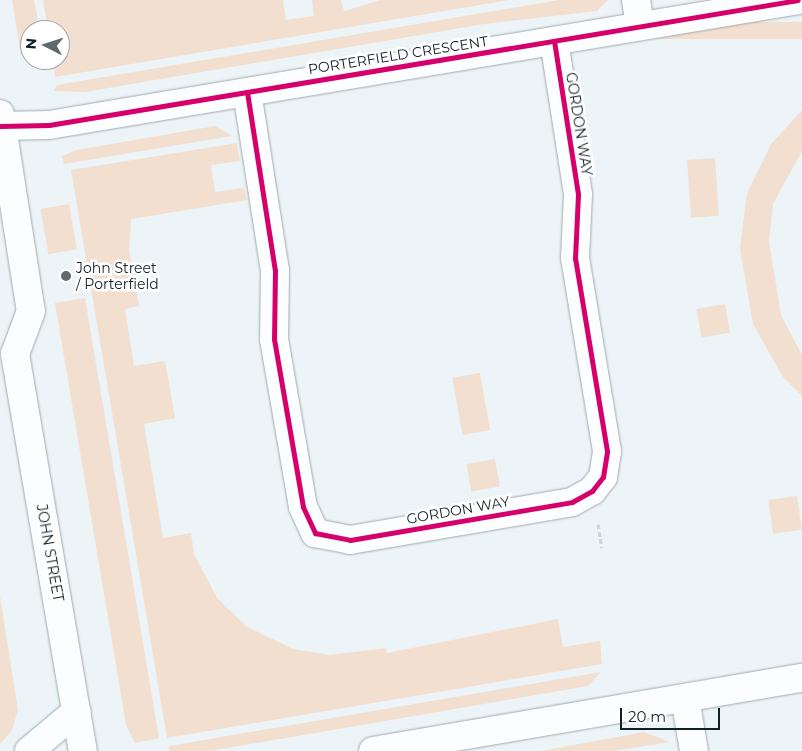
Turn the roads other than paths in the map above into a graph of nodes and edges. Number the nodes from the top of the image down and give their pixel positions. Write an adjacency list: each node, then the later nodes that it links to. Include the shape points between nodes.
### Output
1 (798, 0): 2 (street, PORTERFIELD CRESCENT)
2 (638, 13): 3 (street, PORTERFIELD CRESCENT)
3 (554, 41): 4 (street, PORTERFIELD CRESCENT); 4 (street, GORDON WAY, via 578,194 575,258 606,451 602,477 592,491 572,502 350,540 316,533 303,508 274,339 275,270)
4 (247, 92): 5 (street, PORTERFIELD CRESCENT, via 49,124)
5 (1, 122): 6 (street, JOHN STREET, via 31,311)
6 (8, 345): 9 (street, JOHN STREET)
7 (802, 678): 8 (street)
8 (685, 698): 10 (street); 13 (street)
9 (76, 711): 11 (street); 12 (street, JOHN STREET)
10 (382, 750)
11 (29, 751)
12 (83, 751)
13 (694, 751)

